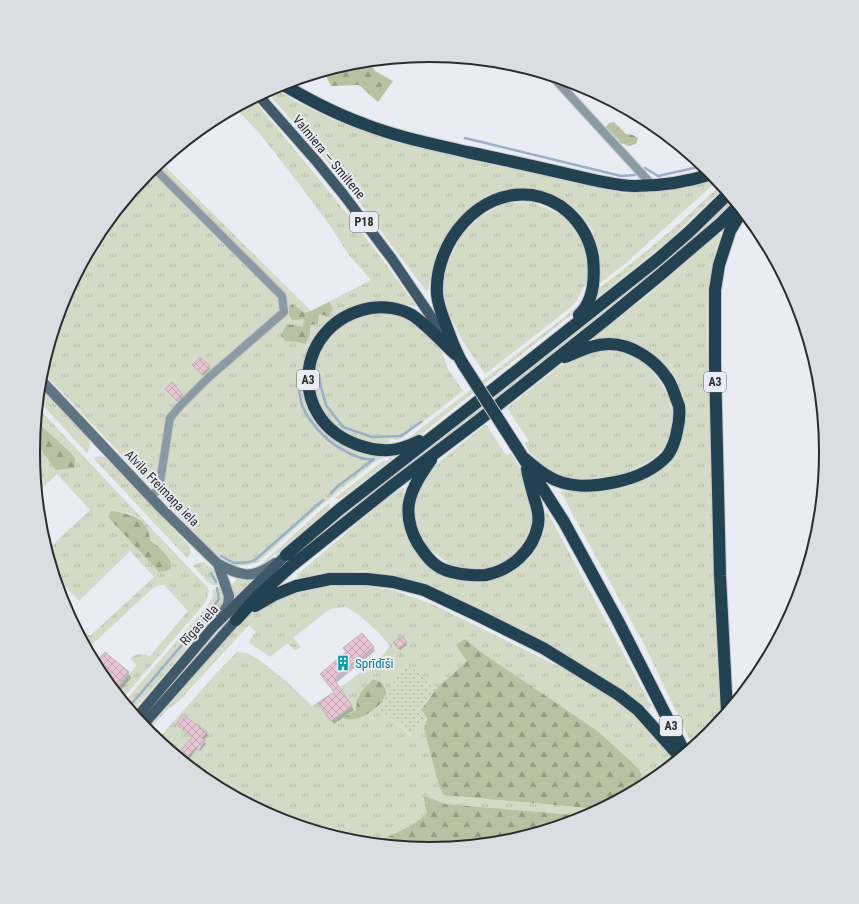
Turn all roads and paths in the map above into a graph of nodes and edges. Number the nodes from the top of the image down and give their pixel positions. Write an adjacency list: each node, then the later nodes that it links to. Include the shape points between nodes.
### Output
1 (560, 85): 6 (street)
2 (289, 88): 6 (highway, via 365,125 431,144 598,181)
3 (263, 100): 10 (main road, Valmiera — Smiltene / P18, via 317,162 374,235)
4 (159, 173): 17 (street, via 282,296 284,312 208,378 170,418 159,488)
5 (704, 176): 6 (highway)
6 (652, 186)
7 (724, 198): 12 (highway, A3, via 658,258)
8 (734, 210): 11 (highway, via 660,275)
9 (739, 215): 22 (highway, A3, via 730,231 715,290 720,576)
10 (460, 360): 12 (highway, via 441,313 437,295 438,276 445,252 463,223 485,205 506,196 531,195 554,202 578,222 590,244 594,273 588,303 582,312); 14 (highway, A3, via 411,315 401,310 375,307 342,318 326,332 308,368 309,393 318,414 333,432 350,442 381,450 407,447); 16 (highway, A3, bridge)
11 (551, 363): 15 (highway); 16 (highway, via 590,346 609,344 639,353 660,369 668,380 679,406 676,437 668,455 650,470 628,479 602,485 584,486 560,482)
12 (525, 364): 14 (highway, A3)
13 (46, 384): 17 (street, Alvila Freimaņa iela)
14 (467, 410): 18 (highway, A3, via 340,509)
15 (436, 453): 16 (highway, via 413,490 409,511 411,528 420,548 435,565 449,572 466,575 485,575 514,563 525,553 534,538 539,512); 20 (highway, via 290,567)
16 (524, 458): 25 (highway, A3, via 564,522)
17 (151, 496): 19 (street, Alvila Freimaņa iela)
18 (286, 555): 19 (street, via 267,568 245,575); 21 (main road, Rīgas iela)
19 (218, 564): 21 (street, Alvila Freimaņa iela, via 230,596 228,605)
20 (236, 620): 24 (main road, Rīgas iela); 26 (highway, via 274,595 296,586 330,579 393,582 424,590 543,648 619,695 638,710)
21 (213, 626): 23 (main road, Rīgas iela)
22 (727, 704)
23 (141, 713)
24 (147, 720)
25 (682, 748)
26 (676, 753)

